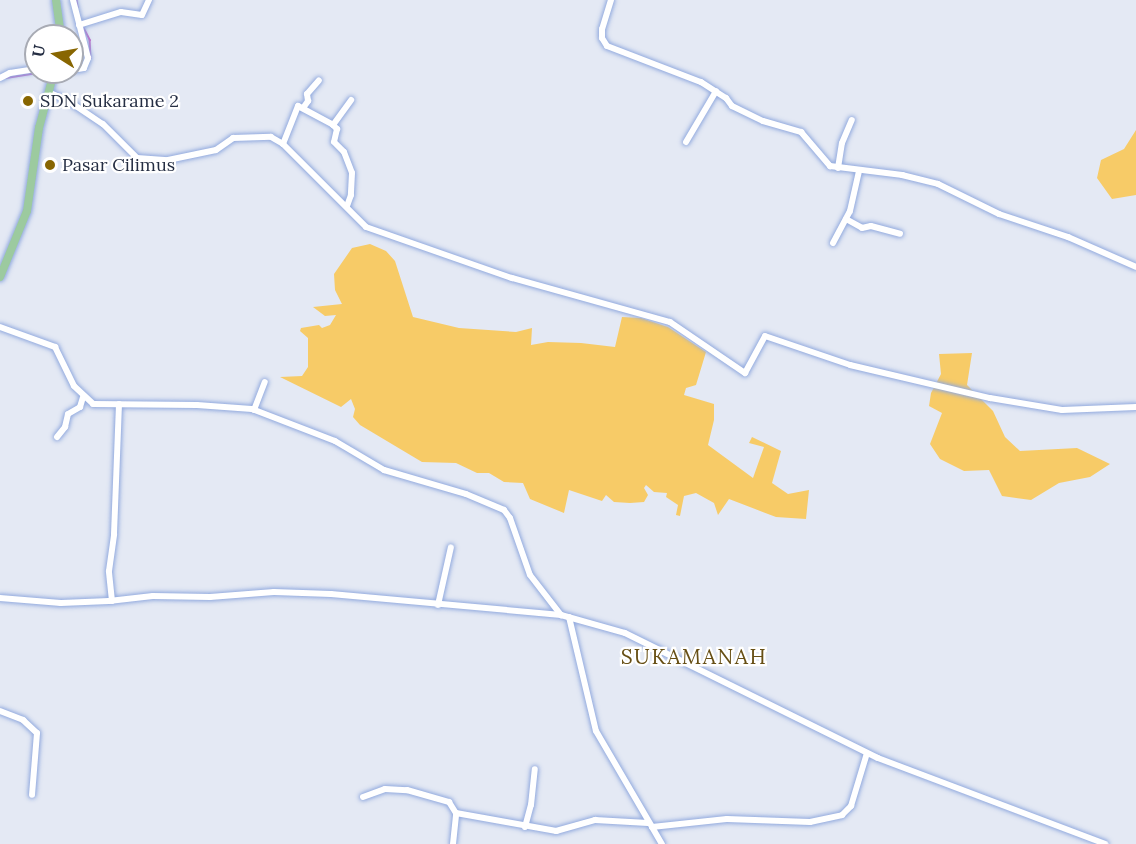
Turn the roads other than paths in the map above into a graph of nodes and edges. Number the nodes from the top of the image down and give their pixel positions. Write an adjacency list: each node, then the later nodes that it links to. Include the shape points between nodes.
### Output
1 (56, 0): 5 (main road)
2 (73, 0): 6 (street)
3 (149, 0): 6 (street, via 142,15 121,12)
4 (611, 0): 13 (street, via 602,29 607,46)
5 (59, 24)
6 (82, 24)
7 (84, 34): 8 (street, via 88,62)
8 (84, 68)
9 (24, 71): 10 (street)
10 (0, 78)
11 (319, 80): 16 (street, via 307,94)
12 (50, 84): 14 (main road)
13 (716, 91): 19 (street); 21 (street, via 732,106 754,117 804,134 823,160)
14 (48, 92): 20 (street, via 103,124 136,158 168,160 199,155 240,136 265,135); 28 (main road, via 27,211)
15 (351, 100): 18 (street)
16 (303, 108): 18 (street); 20 (street, via 297,106)
17 (852, 120): 21 (street, via 842,143)
18 (333, 124): 23 (street, via 337,129 334,142 344,152 352,173)
19 (686, 142)
20 (283, 144): 23 (street)
21 (838, 168): 22 (street)
22 (859, 171): 24 (street); 27 (street, via 902,175 944,186 995,212 1068,237)
23 (347, 207): 33 (street, via 366,227 396,239 540,287 670,322 745,373 765,336 850,365 990,398 1062,410)
24 (846, 219): 25 (street, via 862,228 871,226); 26 (street)
25 (900, 234)
26 (833, 243)
27 (1136, 267)
28 (0, 277)
29 (0, 327): 31 (street, via 55,347)
30 (265, 382): 34 (street)
31 (83, 397): 32 (street, via 93,404); 35 (street, via 80,407 68,414)
32 (120, 404): 34 (street); 38 (street, via 109,571)
33 (1136, 407)
34 (254, 410): 40 (street, via 335,441 384,470 466,494 504,510 535,584)
35 (57, 437)
36 (451, 547): 39 (street)
37 (0, 598): 38 (street, via 61,603)
38 (112, 601): 39 (street, via 274,592)
39 (438, 605): 40 (street)
40 (561, 615): 41 (street)
41 (569, 617): 43 (street, via 625,633); 48 (street, via 596,731)
42 (0, 711): 45 (street, via 23,720 37,733)
43 (867, 753): 48 (street, via 852,806 842,816 810,822 727,819); 52 (street)
44 (535, 769): 49 (street)
45 (32, 795)
46 (363, 797): 47 (street, via 385,789 407,790 449,802)
47 (456, 813): 49 (street); 50 (street)
48 (650, 825): 49 (street, via 595,820 556,831); 51 (street)
49 (525, 827)
50 (453, 844)
51 (662, 844)
52 (1105, 844)

